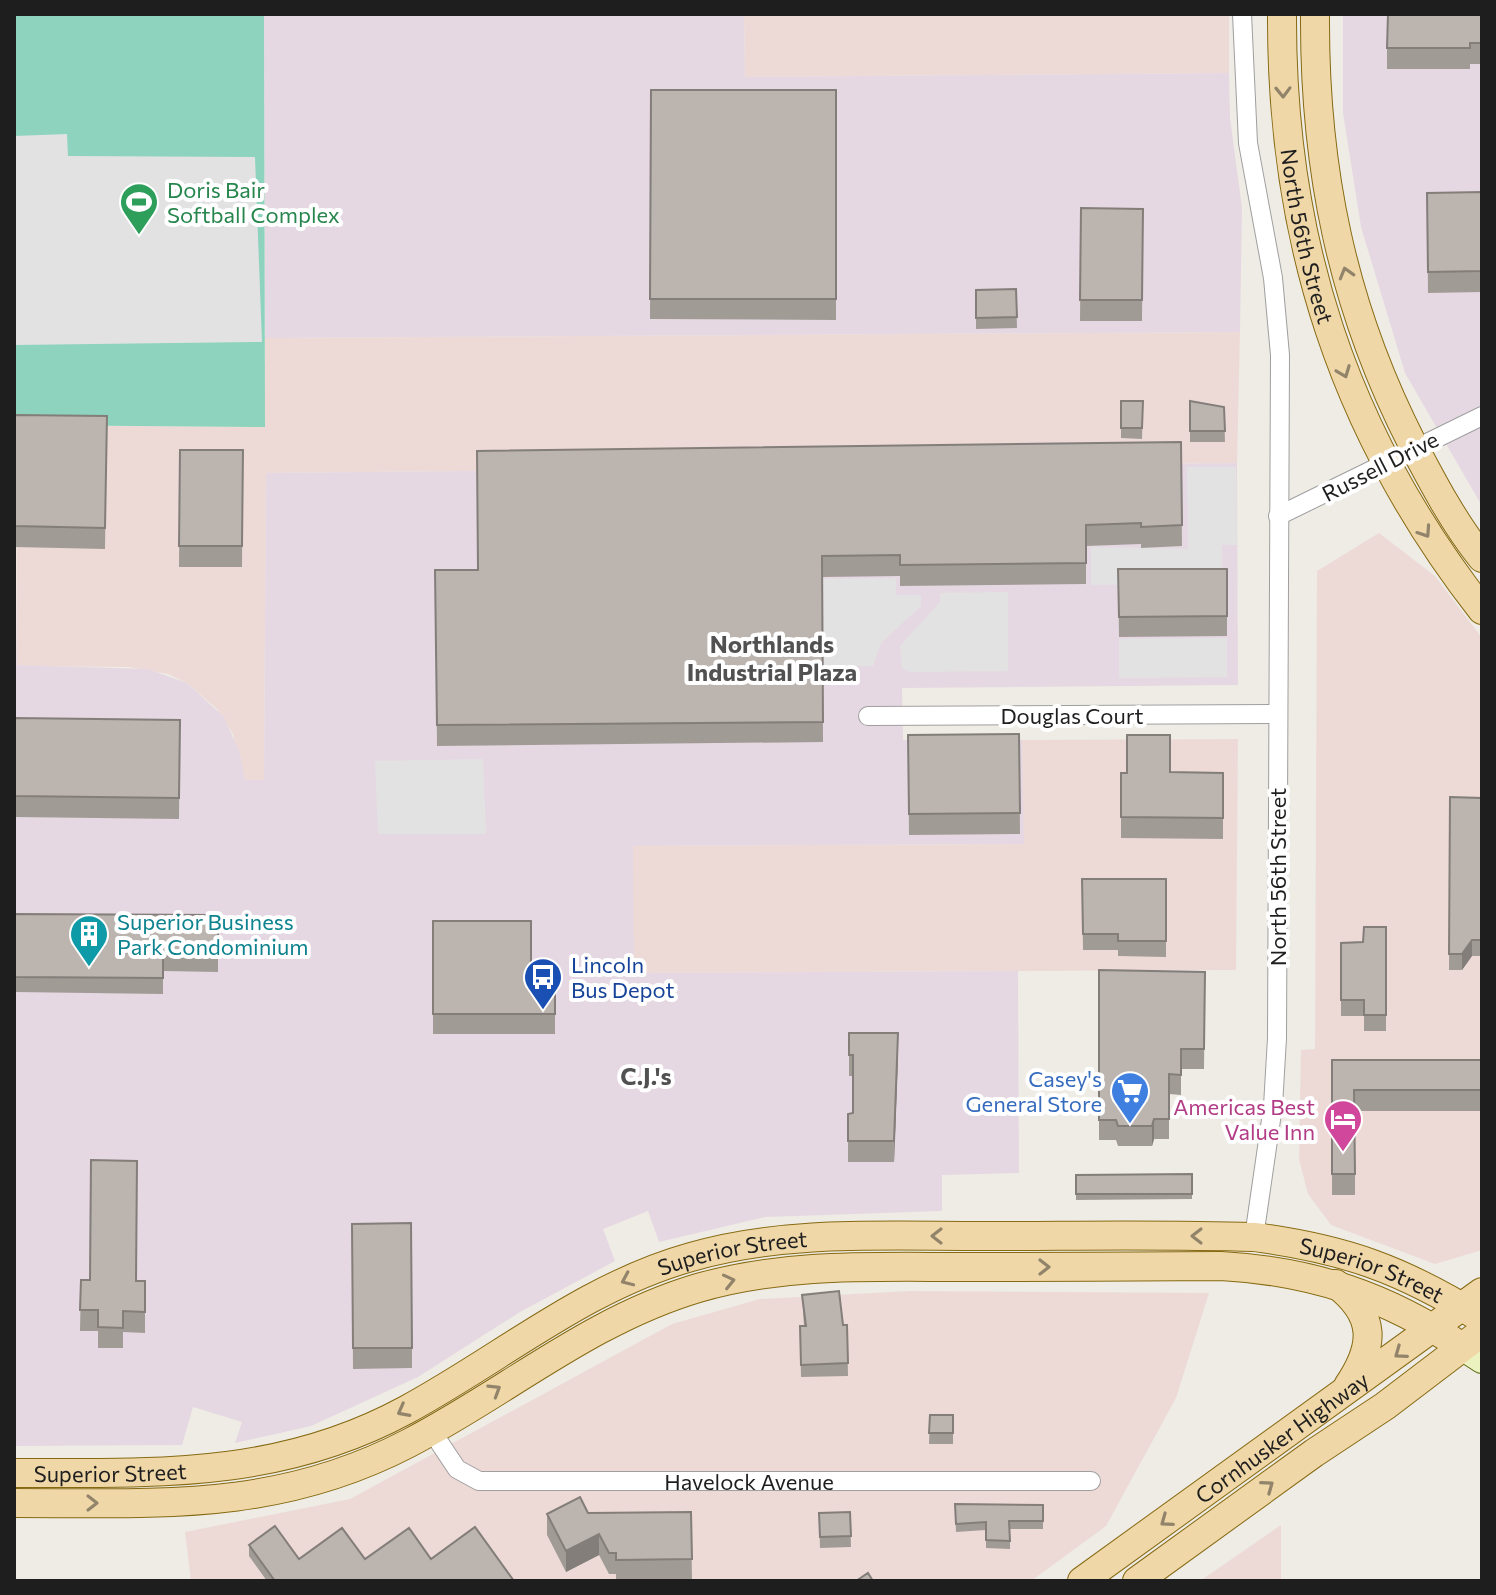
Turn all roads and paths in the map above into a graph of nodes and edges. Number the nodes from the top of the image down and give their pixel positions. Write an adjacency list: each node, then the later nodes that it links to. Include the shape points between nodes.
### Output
1 (1242, 14): 7 (street, North 56th Street, via 1248,143 1277,315)
2 (1282, 14): 6 (main road, North 56th Street, one-way to 6, via 1283,110 1297,213 1331,337)
3 (1315, 14): 5 (main road, North 56th Street, one-way to 3, via 1361,325 1328,207 1317,109)
4 (1482, 416): 5 (street, Russell Drive)
5 (1415, 449): 6 (street, Russell Drive); 8 (main road, North 56th Street)
6 (1386, 464): 7 (street, Russell Drive); 9 (main road, North 56th Street, one-way to 9, via 1416,518)
7 (1278, 516): 10 (street, North 56th Street)
8 (1482, 558)
9 (1482, 610)
10 (1277, 714): 11 (street, Douglas Court); 12 (street, North 56th Street, via 1277,1038)
11 (868, 716)
12 (1254, 1237): 14 (main road, Superior Street, via 1315,1245 1370,1260); 19 (main road, Superior Street, one-way to 19, via 814,1237 734,1246 605,1290 405,1411 322,1447 209,1471)
13 (1332, 1281): 15 (main road, Superior Street, via 1390,1303); 17 (main road, via 1357,1305 1369,1342 1364,1362); 18 (main road, Superior Street, one-way to 13, via 630,1312 752,1276 832,1267 1221,1266)
14 (1476, 1306): 15 (main road, Cornhusker Highway)
15 (1435, 1328): 16 (main road, Superior Street); 17 (main road, Cornhusker Highway, one-way to 17)
16 (1475, 1346): 23 (main road, Cornhusker Highway, one-way to 16, via 1314,1453)
17 (1340, 1397): 22 (main road, Cornhusker Highway, one-way to 22)
18 (431, 1430): 20 (street, Havelock Avenue, via 457,1469 479,1481); 21 (main road, Superior Street, one-way to 18, via 187,1502 261,1495 348,1471)
19 (14, 1473)
20 (1091, 1481)
21 (14, 1503)
22 (1082, 1581)
23 (1137, 1581)

